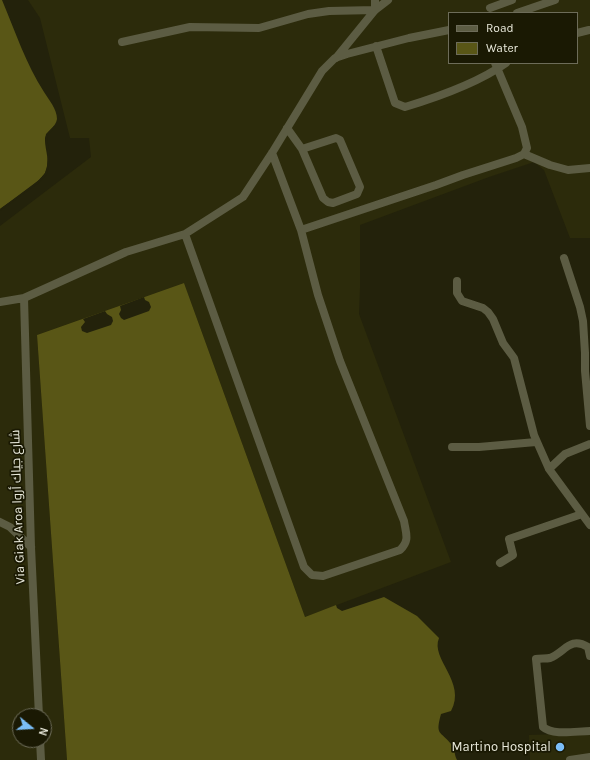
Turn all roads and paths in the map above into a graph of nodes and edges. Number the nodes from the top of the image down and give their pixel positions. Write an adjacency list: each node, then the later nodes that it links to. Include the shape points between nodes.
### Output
1 (374, 0): 6 (street)
2 (388, 0): 6 (street)
3 (486, 0): 7 (street)
4 (512, 0): 7 (street)
5 (555, 0): 8 (street)
6 (375, 10): 12 (street, via 308,14 259,28 190,27); 14 (street)
7 (491, 11)
8 (520, 12)
9 (448, 30): 13 (street)
10 (589, 30): 11 (street)
11 (578, 33)
12 (122, 42)
13 (376, 46): 14 (street); 15 (street, via 395,102 405,107 492,73)
14 (335, 58): 16 (street, via 322,71)
15 (496, 66): 19 (street, via 522,127 527,148)
16 (287, 128): 17 (street); 18 (street)
17 (302, 149): 17 (street, via 323,198 333,203 357,194 360,188 358,181 340,140 336,138)
18 (272, 153): 21 (street); 22 (street, via 243,197)
19 (524, 154): 20 (street, via 568,170); 21 (street)
20 (590, 168)
21 (301, 230): 22 (street, via 318,295 340,361 404,521 407,538 400,550 323,576 312,575 304,567)
22 (185, 234): 25 (street, via 126,252)
23 (564, 258): 27 (street, via 583,321)
24 (457, 281): 28 (street, via 457,294 462,301 488,312 503,343 514,358)
25 (24, 298): 26 (street); 35 (street, Via Giak Aroa شارع جياك أروا)
26 (0, 302)
27 (590, 426)
28 (536, 442): 30 (street); 31 (street)
29 (590, 444): 31 (street, via 565,454)
30 (452, 447)
31 (549, 469): 32 (street)
32 (582, 514): 34 (street); 36 (street, via 509,539 514,555)
33 (0, 522): 35 (street, via 10,527)
34 (590, 525)
35 (31, 547): 38 (street, Via Giak Aroa شارع جياك أروا)
36 (500, 563)
37 (590, 656): 39 (street, via 588,647 581,642 568,645 549,658 536,659 543,727 553,732)
38 (39, 708)
39 (590, 731)
40 (40, 748): 42 (street)
41 (590, 757): 43 (street)
42 (41, 760)
43 (570, 760)

